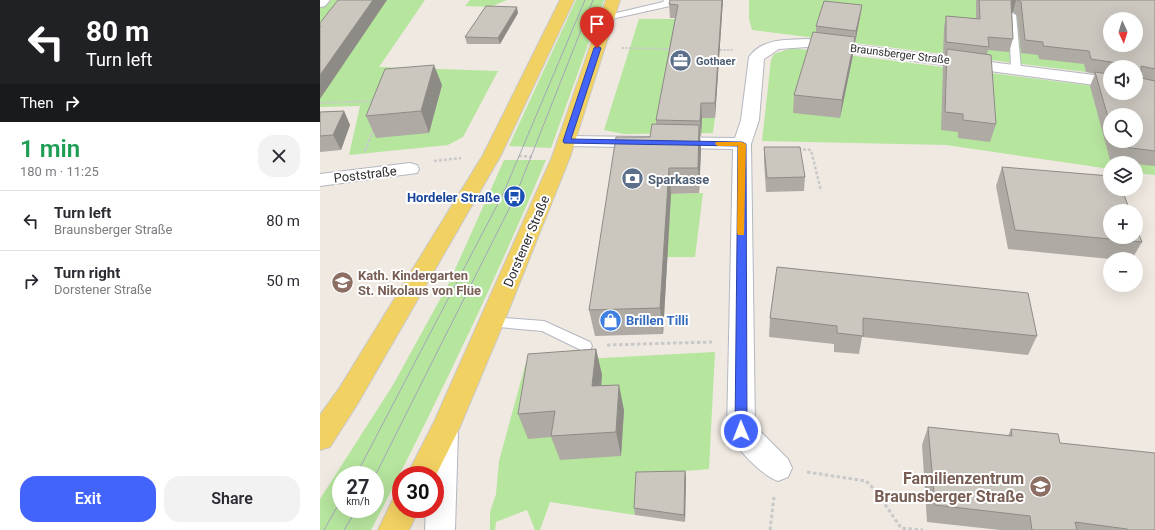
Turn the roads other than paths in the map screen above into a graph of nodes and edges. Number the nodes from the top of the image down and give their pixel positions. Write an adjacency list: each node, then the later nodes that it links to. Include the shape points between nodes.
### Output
1 (323, 0): 4 (street)
2 (567, 0): 16 (main road, via 492,155 349,395)
3 (668, 0): 5 (lane, via 667,4)
4 (320, 4)
5 (610, 9): 10 (main road, Dorstener Straße)
6 (1012, 15): 7 (lane)
7 (1016, 69): 8 (street, Braunsberger Straße); 9 (street, Braunsberger Straße, via 807,43 775,45 757,57 750,120)
8 (1103, 81)
9 (742, 144): 10 (street); 18 (street, Braunsberger Straße, via 741,431)
10 (564, 149): 13 (main road, Dorstener Straße)
11 (410, 169): 12 (street, Poststraße)
12 (320, 180)
13 (492, 322): 14 (lane, via 544,326); 15 (main road, Dorstener Straße)
14 (584, 346)
15 (444, 429): 17 (main road, Dorstener Straße); 21 (street)
16 (320, 438)
17 (426, 466)
18 (778, 468)
19 (399, 518): 20 (main road)
20 (393, 530)
21 (440, 530)

